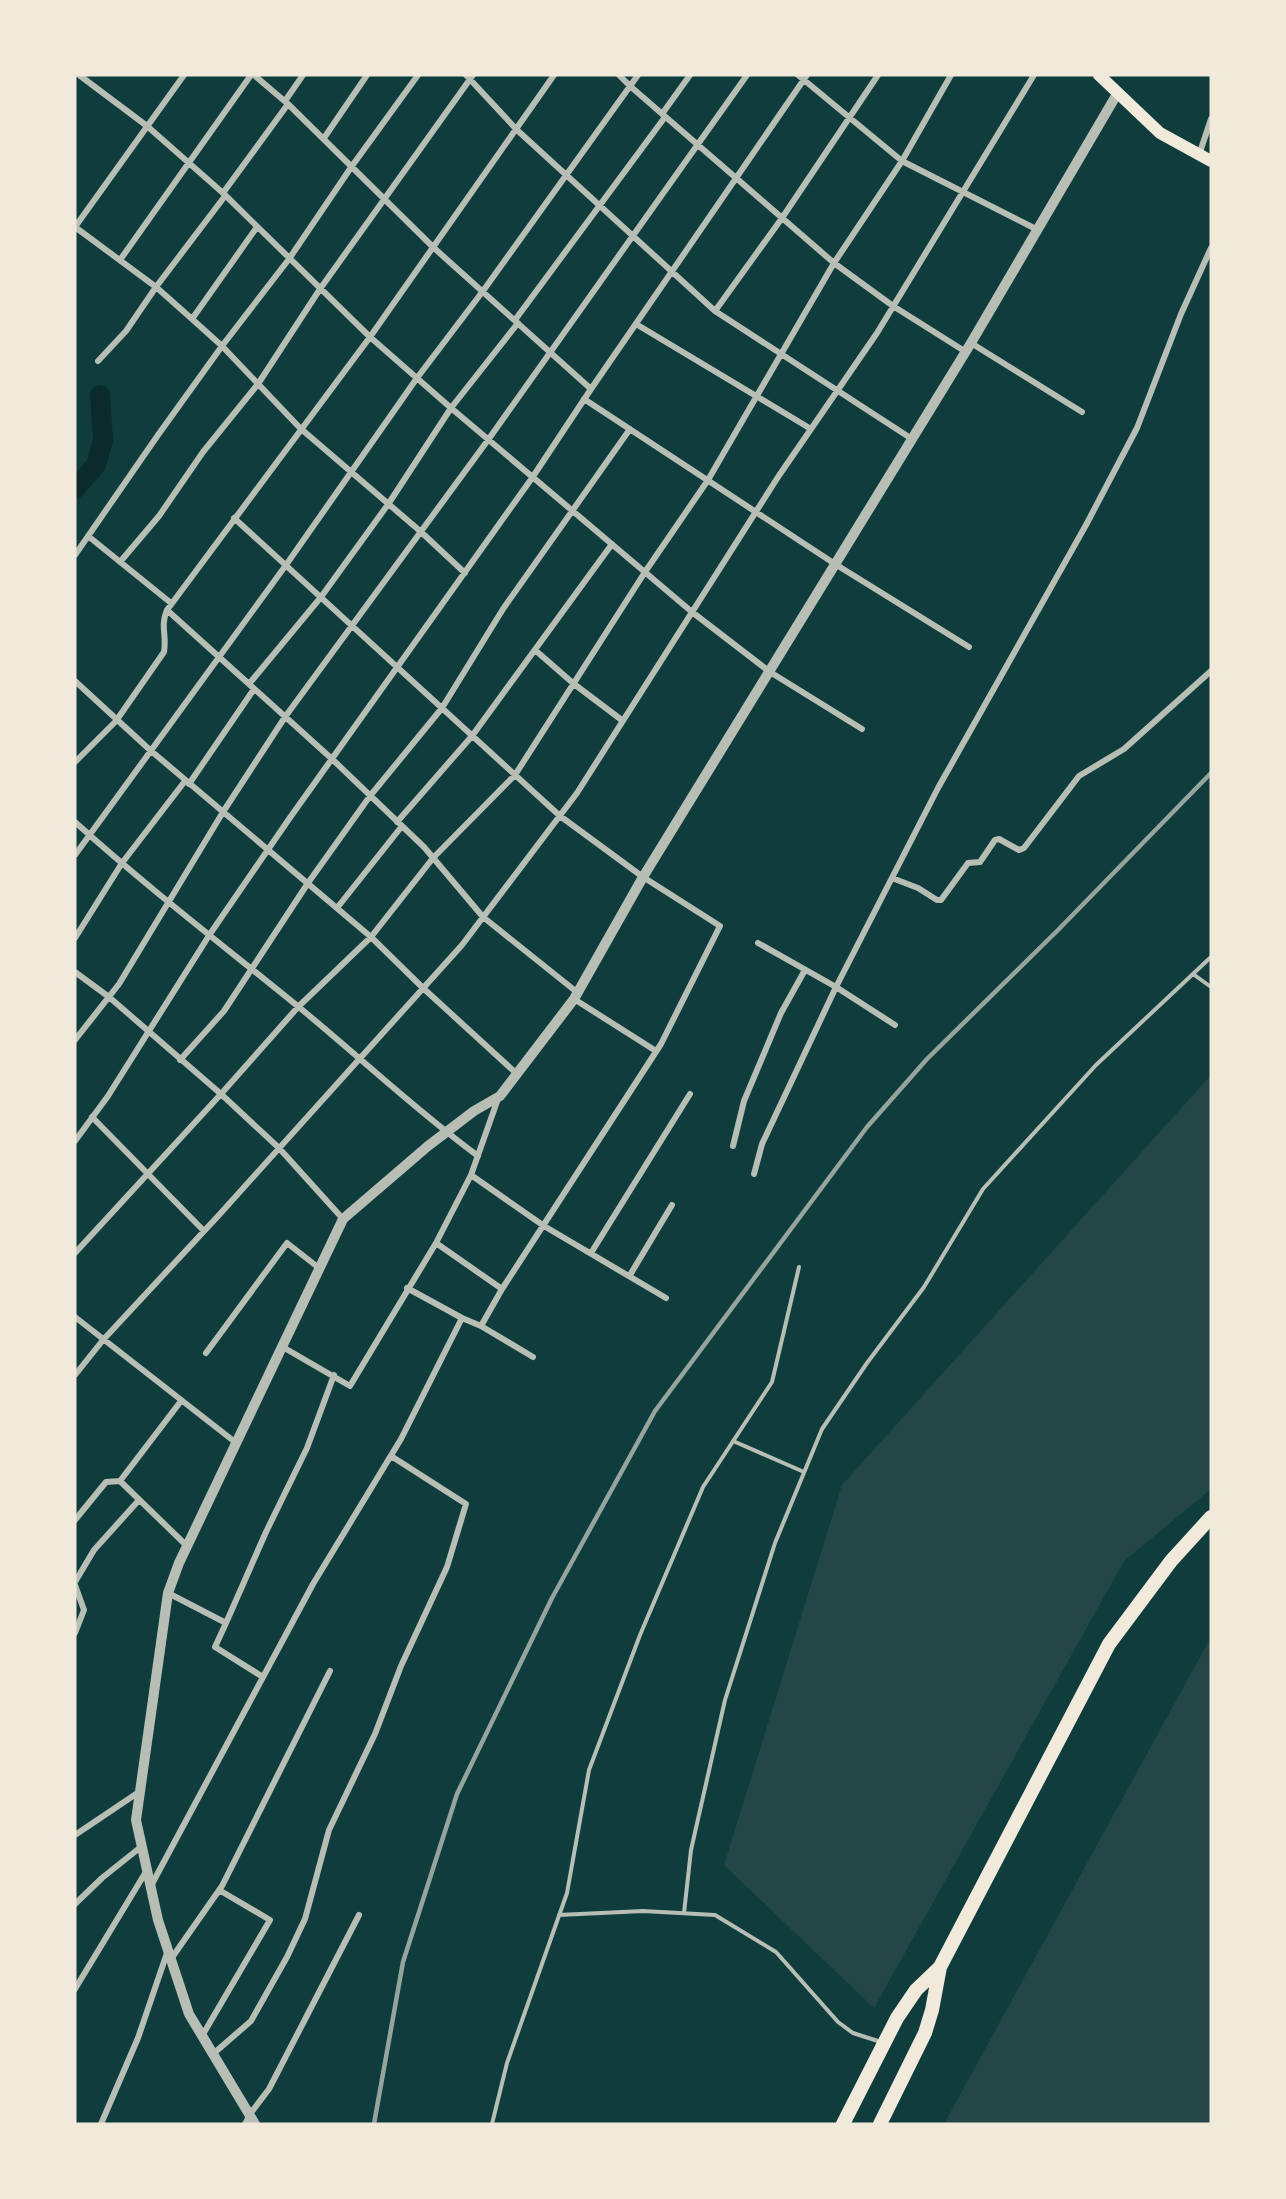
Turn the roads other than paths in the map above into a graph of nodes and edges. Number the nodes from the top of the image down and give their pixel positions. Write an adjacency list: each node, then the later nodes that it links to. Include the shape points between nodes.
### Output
1 (79, 75): 24 (street)
2 (184, 75): 24 (street)
3 (252, 75): 20 (street); 31 (street)
4 (303, 75): 20 (street)
5 (367, 75): 26 (street)
6 (418, 75): 32 (street)
7 (554, 75): 25 (street)
8 (619, 75): 18 (street)
9 (638, 75): 18 (street)
10 (690, 75): 21 (street)
11 (747, 75): 27 (street)
12 (878, 75): 22 (street)
13 (951, 75): 29 (street)
14 (1034, 75): 35 (street)
15 (1099, 75): 19 (main road)
16 (470, 76): 25 (street); 37 (street)
17 (803, 77): 22 (street); 34 (street)
18 (630, 86): 21 (street); 33 (street)
19 (1117, 94): 28 (main road, via 1160,133); 41 (street)
20 (286, 102): 26 (street); 36 (street)
21 (664, 116): 27 (street); 38 (street)
22 (850, 118): 29 (street); 39 (street)
23 (1211, 120): 28 (street)
24 (147, 126): 31 (street); 46 (street, via 75,227)
25 (517, 130): 33 (street); 43 (street)
26 (324, 138): 32 (street)
27 (697, 144): 34 (street); 42 (street)
28 (1199, 155): 30 (main road)
29 (902, 161): 35 (street); 47 (street)
30 (1211, 161)
31 (189, 163): 36 (street); 46 (street)
32 (352, 166): 37 (street); 45 (street)
33 (566, 175): 38 (street); 51 (street)
34 (737, 179): 39 (street); 48 (street)
35 (962, 192): 41 (street); 52 (street)
36 (224, 194): 40 (street); 49 (street)
37 (385, 199): 43 (street); 50 (street)
38 (600, 206): 42 (street); 55 (street)
39 (782, 218): 47 (street); 53 (street)
40 (257, 227): 45 (street); 54 (street)
41 (1038, 230): 59 (street)
42 (632, 235): 48 (street); 60 (street)
43 (434, 248): 51 (street); 57 (street)
44 (1211, 248): 128 (street, via 1137,428)
45 (289, 259): 50 (street); 58 (street)
46 (120, 260): 49 (street)
47 (834, 263): 52 (street); 61 (street)
48 (672, 272): 53 (street); 56 (street)
49 (156, 287): 54 (street); 62 (street, via 126,331)
50 (321, 288): 57 (street); 64 (street)
51 (483, 291): 55 (street); 63 (street)
52 (893, 306): 59 (street); 66 (street)
53 (715, 311): 61 (street)
54 (192, 319): 58 (street)
55 (517, 322): 60 (street); 69 (street)
56 (636, 324): 65 (street); 67 (street)
57 (370, 337): 63 (street); 71 (street)
58 (222, 346): 64 (street); 84 (street)
59 (968, 348): 70 (street); 75 (street)
60 (549, 351): 65 (street); 74 (street)
61 (782, 353): 66 (street); 67 (street)
62 (98, 362)
63 (417, 378): 69 (street); 76 (street)
64 (258, 384): 71 (street); 87 (street)
65 (591, 388): 68 (street)
66 (837, 390): 73 (street); 75 (street)
67 (757, 397): 73 (street); 78 (street)
68 (584, 399): 72 (street); 77 (street)
69 (451, 408): 74 (street); 79 (street)
70 (1082, 412)
71 (300, 429): 76 (street); 82 (street)
72 (630, 429): 78 (street); 80 (street)
73 (811, 429): 81 (street)
74 (488, 440): 77 (street); 83 (street)
75 (912, 440): 88 (street)
76 (351, 471): 79 (street); 89 (street)
77 (532, 478): 80 (street); 91 (street)
78 (708, 480): 81 (street); 90 (street)
79 (389, 503): 83 (street); 92 (street)
80 (573, 511): 85 (street); 106 (street, via 503,609)
81 (756, 512): 88 (street); 95 (street)
82 (234, 518): 89 (street); 93 (street)
83 (420, 531): 91 (street); 96 (street)
84 (88, 536): 86 (street); 87 (street)
85 (612, 544): 90 (street); 98 (street)
86 (75, 555)
87 (120, 562): 93 (street)
88 (835, 564): 97 (street); 102 (street)
89 (286, 565): 92 (street); 99 (street)
90 (645, 572): 95 (street); 104 (street)
91 (465, 573): 100 (street)
92 (321, 597): 96 (street); 105 (street)
93 (171, 603): 94 (street)
94 (167, 610): 99 (street); 108 (street, via 162,622 164,652)
95 (692, 612): 102 (street); 109 (street)
96 (352, 626): 100 (street); 107 (street)
97 (969, 646)
98 (535, 650): 104 (street); 111 (street)
99 (219, 657): 105 (street); 112 (street)
100 (398, 667): 106 (street); 113 (street)
101 (1211, 671): 128 (street, via 1124,749 1079,776 1024,848 1018,850 995,840 980,862 968,863 941,900)
102 (770, 672): 110 (street); 127 (street)
103 (75, 681): 108 (street)
104 (574, 684): 109 (street); 115 (street)
105 (251, 686): 107 (street); 116 (street)
106 (442, 708): 111 (street); 117 (street)
107 (285, 717): 113 (street); 118 (street)
108 (116, 721): 112 (street); 114 (street)
109 (623, 721): 119 (street)
110 (862, 729)
111 (472, 736): 115 (street); 121 (street)
112 (150, 750): 116 (street); 122 (street)
113 (332, 759): 117 (street); 123 (street)
114 (75, 762)
115 (514, 775): 119 (street); 125 (street)
116 (187, 782): 118 (street); 126 (street)
117 (370, 796): 121 (street); 129 (street)
118 (223, 812): 123 (street); 130 (street)
119 (560, 816): 127 (street); 132 (street)
120 (75, 822): 122 (street)
121 (399, 824): 125 (street); 131 (street)
122 (90, 835): 124 (street); 126 (street)
123 (268, 849): 129 (street); 133 (street)
124 (75, 855)
125 (433, 858): 132 (street); 134 (street)
126 (122, 863): 130 (street); 135 (street)
127 (643, 877): 145 (street); 151 (street, via 720,926)
128 (892, 878): 142 (street)
129 (308, 883): 131 (street); 138 (street)
130 (169, 901): 133 (street); 146 (street)
131 (338, 908): 134 (street)
132 (483, 917): 144 (street); 145 (street)
133 (210, 934): 138 (street); 149 (street)
134 (371, 937): 144 (street); 147 (street)
135 (75, 938)
136 (758, 943): 139 (street)
137 (1211, 957): 141 (lane)
138 (252, 969): 147 (street); 153 (street, via 224,1011)
139 (805, 970): 142 (street); 161 (street, via 781,1013 744,1101)
140 (75, 972): 146 (street)
141 (1193, 974): 143 (lane); 193 (lane, via 1096,1065 983,1189 924,1287 822,1430)
142 (836, 987): 148 (street); 164 (street, via 762,1144)
143 (1211, 987)
144 (423, 988): 152 (street); 154 (street)
145 (576, 996): 151 (street); 154 (street)
146 (109, 997): 149 (street); 150 (street)
147 (298, 1007): 152 (street); 155 (street)
148 (895, 1025)
149 (149, 1033): 153 (street); 158 (street)
150 (75, 1040)
151 (656, 1052): 169 (street)
152 (360, 1058): 159 (street); 162 (street)
153 (180, 1060): 155 (street)
154 (517, 1074): 157 (street)
155 (221, 1094): 162 (street); 165 (street)
156 (690, 1094): 173 (street)
157 (500, 1096): 159 (street); 163 (street)
158 (92, 1117): 160 (street); 165 (street)
159 (447, 1133): 163 (street); 168 (street)
160 (75, 1141)
161 (733, 1146)
162 (279, 1148): 168 (street); 170 (street)
163 (478, 1156): 166 (street)
164 (754, 1174)
165 (147, 1175): 170 (street); 172 (street)
166 (471, 1175): 169 (street); 171 (street)
167 (672, 1205): 176 (street)
168 (343, 1219): 174 (street)
169 (544, 1226): 173 (street); 178 (street)
170 (204, 1231): 183 (street)
171 (436, 1243): 177 (street); 178 (street)
172 (75, 1253)
173 (591, 1253): 176 (street)
174 (319, 1268): 184 (street); 185 (street, via 287,1243)
175 (799, 1268): 190 (lane, via 772,1382)
176 (630, 1275): 179 (street)
177 (407, 1288): 181 (street); 188 (street, via 350,1386)
178 (502, 1289): 182 (street)
179 (666, 1299)
180 (75, 1317): 183 (street)
181 (462, 1318): 182 (street); 192 (street)
182 (481, 1326): 186 (street)
183 (103, 1340): 187 (street); 189 (street)
184 (281, 1346): 188 (street); 191 (street)
185 (206, 1353)
186 (533, 1357)
187 (75, 1375)
188 (334, 1376): 201 (street, via 307,1448)
189 (181, 1401): 191 (street); 194 (street)
190 (734, 1441): 193 (lane); 214 (lane, via 703,1487 640,1635 589,1770 567,1893)
191 (235, 1442): 198 (street)
192 (391, 1456): 204 (street, via 313,1584); 220 (street, via 466,1504 447,1567 329,1830 305,1919 251,2021)
193 (804, 1472): 212 (lane, via 775,1543 725,1700 691,1850)
194 (120, 1481): 195 (street); 197 (street, via 106,1482)
195 (139, 1500): 198 (street); 199 (street, via 94,1550)
196 (1211, 1517): 216 (main road, via 1171,1561 1109,1644)
197 (75, 1520)
198 (187, 1546): 200 (street)
199 (75, 1583): 202 (street, via 84,1610)
200 (168, 1593): 201 (street); 205 (street)
201 (226, 1623): 204 (street, via 215,1647)
202 (75, 1633)
203 (330, 1671): 210 (street)
204 (263, 1677): 209 (street)
205 (140, 1791): 206 (street); 207 (street, via 136,1820)
206 (75, 1835)
207 (142, 1846): 208 (street); 211 (street)
208 (147, 1870): 209 (street); 217 (street)
209 (151, 1885): 215 (street)
210 (219, 1890): 215 (street); 218 (street, via 270,1920)
211 (75, 1904)
212 (684, 1913): 214 (lane); 219 (lane, via 715,1916 776,1952 838,2022)
213 (359, 1915): 221 (street)
214 (559, 1915): 223 (lane, via 507,2063)
215 (169, 1955): 218 (street, via 189,2014); 222 (street)
216 (939, 1967): 219 (main road, via 916,1990); 225 (main road, via 925,2033)
217 (75, 1989)
218 (202, 2036): 220 (street)
219 (884, 2044): 224 (main road)
220 (213, 2054): 221 (street)
221 (250, 2121)
222 (101, 2124)
223 (492, 2124)
224 (843, 2124)
225 (880, 2124)

